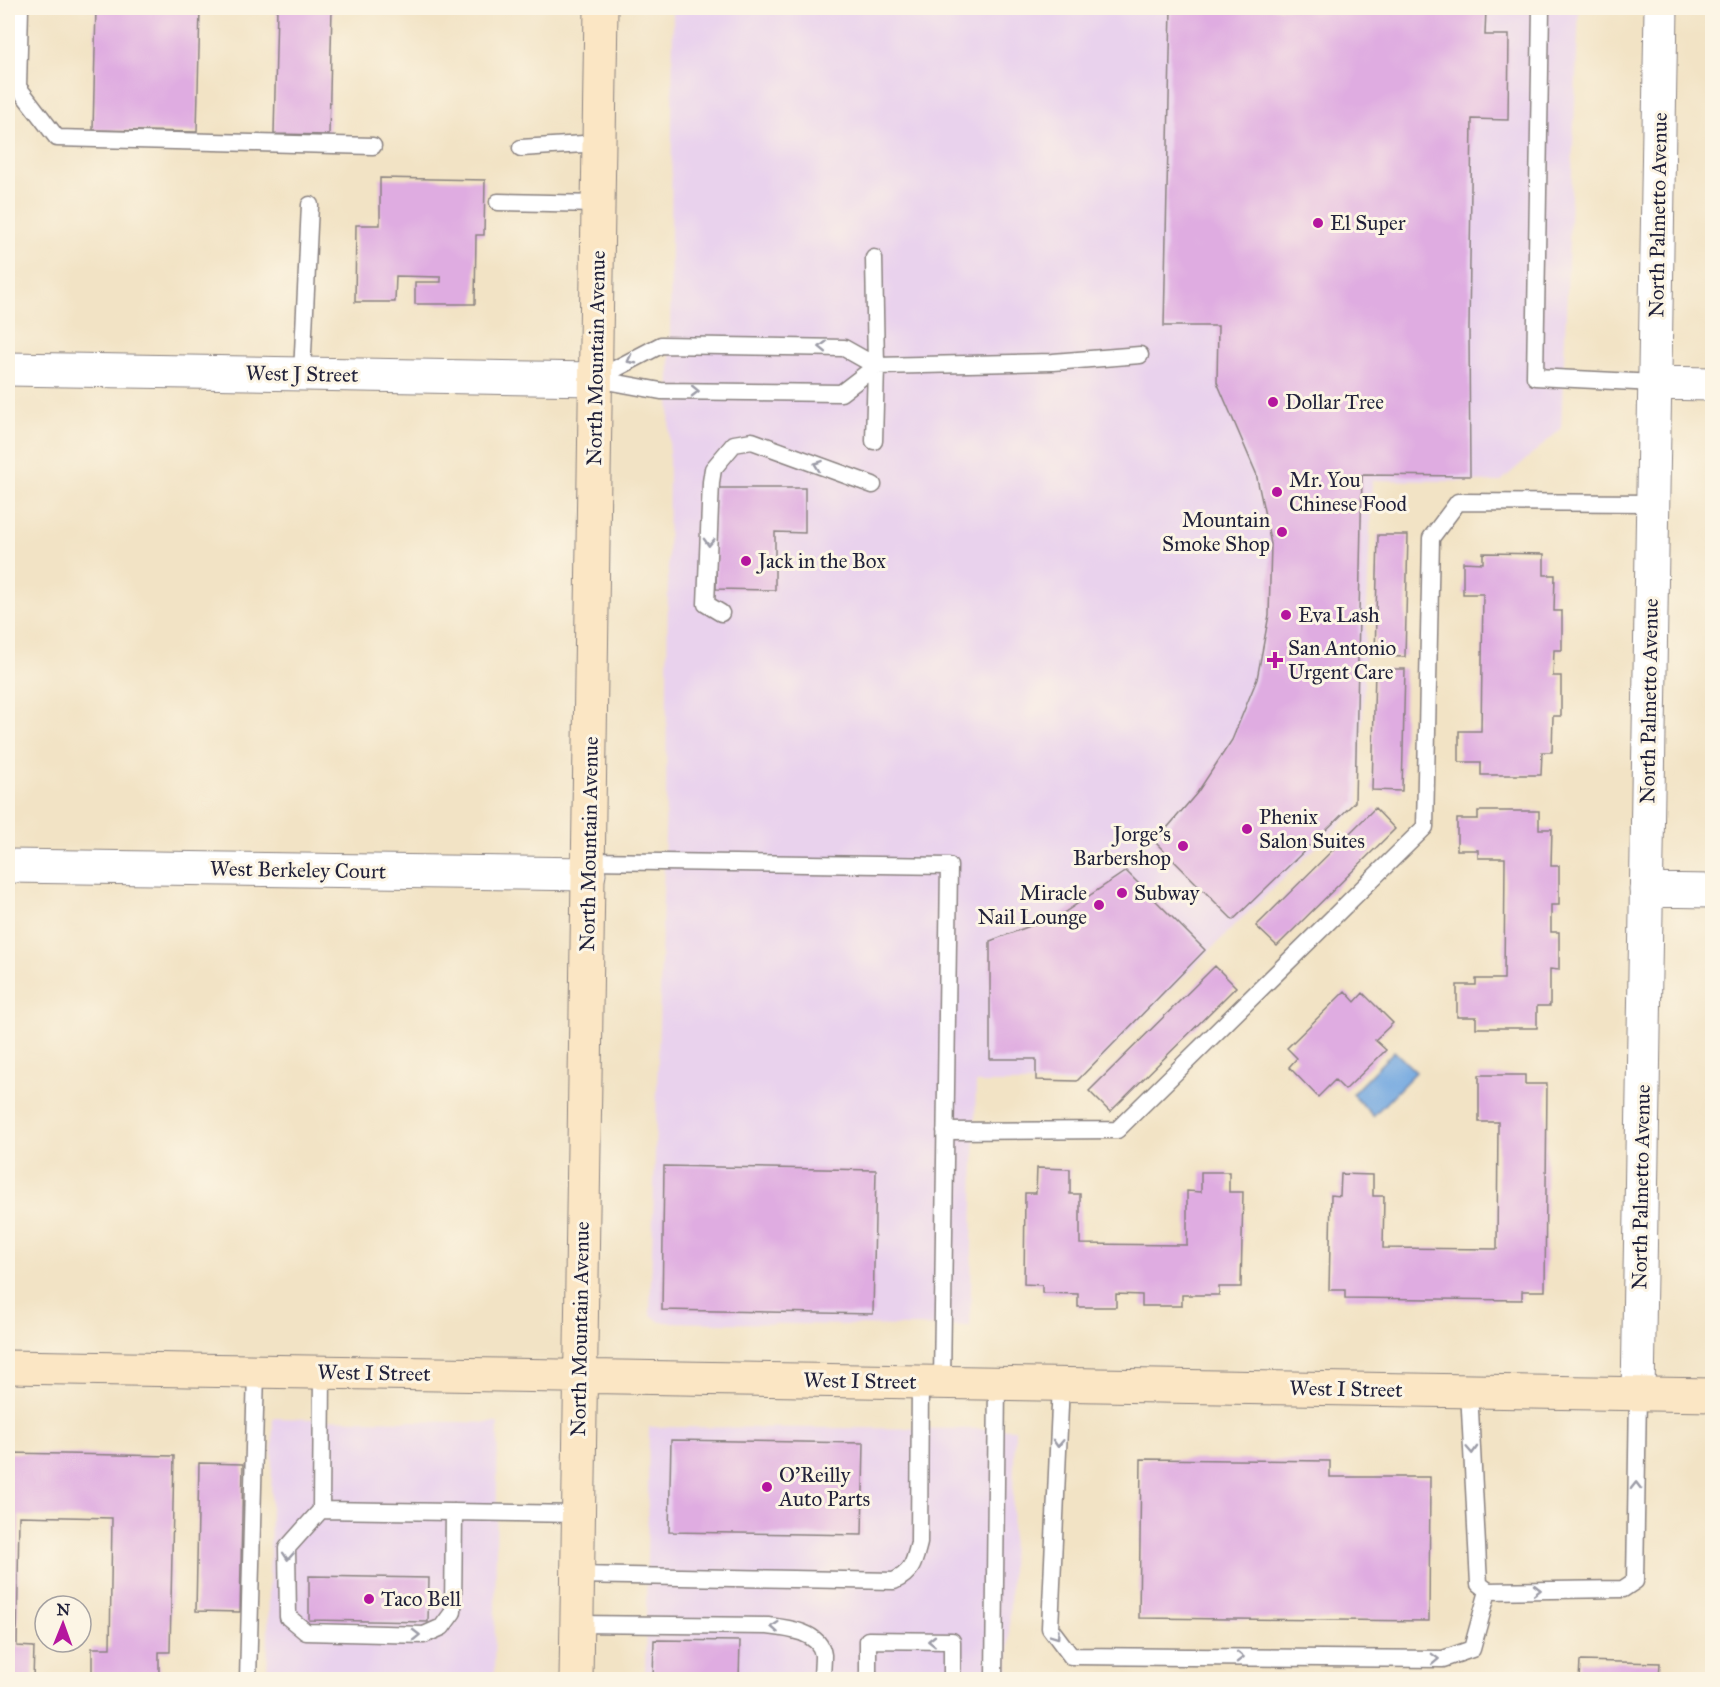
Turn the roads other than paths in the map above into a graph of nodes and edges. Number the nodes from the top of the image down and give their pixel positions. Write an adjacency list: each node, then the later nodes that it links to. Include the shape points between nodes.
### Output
1 (20, 8): 6 (lane, via 18,87 57,138)
2 (601, 8): 5 (street, North Mountain Avenue)
3 (1541, 8): 17 (lane, via 1535,377)
4 (1661, 8): 17 (street, North Palmetto Avenue)
5 (599, 143): 7 (lane); 9 (street, North Mountain Avenue)
6 (373, 146)
7 (521, 148)
8 (498, 202): 9 (lane)
9 (598, 204): 16 (street, North Mountain Avenue)
10 (310, 205): 15 (lane)
11 (874, 258): 13 (lane)
12 (1140, 356): 13 (lane)
13 (876, 366): 16 (lane, one-way to 13, via 661,391 841,393); 16 (lane, one-way to 16, via 844,348 661,345); 19 (lane)
14 (8, 369): 15 (street, West J Street)
15 (302, 374): 16 (street, West J Street)
16 (596, 379): 24 (street, North Mountain Avenue)
17 (1655, 383): 18 (street); 21 (street, North Palmetto Avenue)
18 (1713, 384)
19 (874, 441)
20 (873, 485): 22 (lane, one-way to 22, via 752,441 734,444 714,469 711,482 706,604)
21 (1653, 503): 25 (street, North Palmetto Avenue); 27 (lane, via 1458,502 1431,538 1425,827 1117,1130)
22 (721, 613)
23 (8, 866): 24 (street, West Berkeley Court)
24 (589, 867): 27 (lane, via 949,866); 31 (street, North Mountain Avenue)
25 (1646, 890): 26 (street); 36 (street, North Palmetto Avenue)
26 (1713, 891)
27 (945, 1131): 32 (lane)
28 (8, 1367): 29 (street, West I Street)
29 (256, 1371): 30 (street, West I Street); 44 (lane)
30 (322, 1372): 31 (street, West I Street); 38 (lane)
31 (579, 1376): 32 (street, West I Street); 40 (street, North Mountain Avenue)
32 (931, 1382): 33 (street, West I Street); 41 (lane, via 919,1543 908,1574 894,1581)
33 (997, 1383): 34 (street, West I Street); 49 (lane)
34 (1061, 1384): 35 (street, West I Street); 42 (lane, one-way to 42, via 1050,1628 1071,1656 1443,1659 1472,1649)
35 (1469, 1391): 36 (street, West I Street); 42 (lane, one-way to 42, via 1479,1584)
36 (1638, 1394): 37 (street, West I Street); 42 (lane, one-way to 36, via 1623,1588 1635,1581)
37 (1713, 1395)
38 (321, 1510): 39 (lane); 39 (lane, one-way to 39, via 287,1548 288,1617 306,1632 424,1635 442,1627 453,1612)
39 (454, 1512): 40 (lane)
40 (578, 1514): 41 (street, North Mountain Avenue)
41 (577, 1575): 43 (street, North Mountain Avenue)
42 (1488, 1591)
43 (576, 1624): 45 (street, North Mountain Avenue); 46 (lane, one-way to 43, via 823,1653 819,1645 791,1628)
44 (248, 1680)
45 (576, 1680)
46 (822, 1680)
47 (868, 1680): 48 (lane, one-way to 47, via 952,1641 880,1640 868,1640)
48 (952, 1680)
49 (994, 1680)

